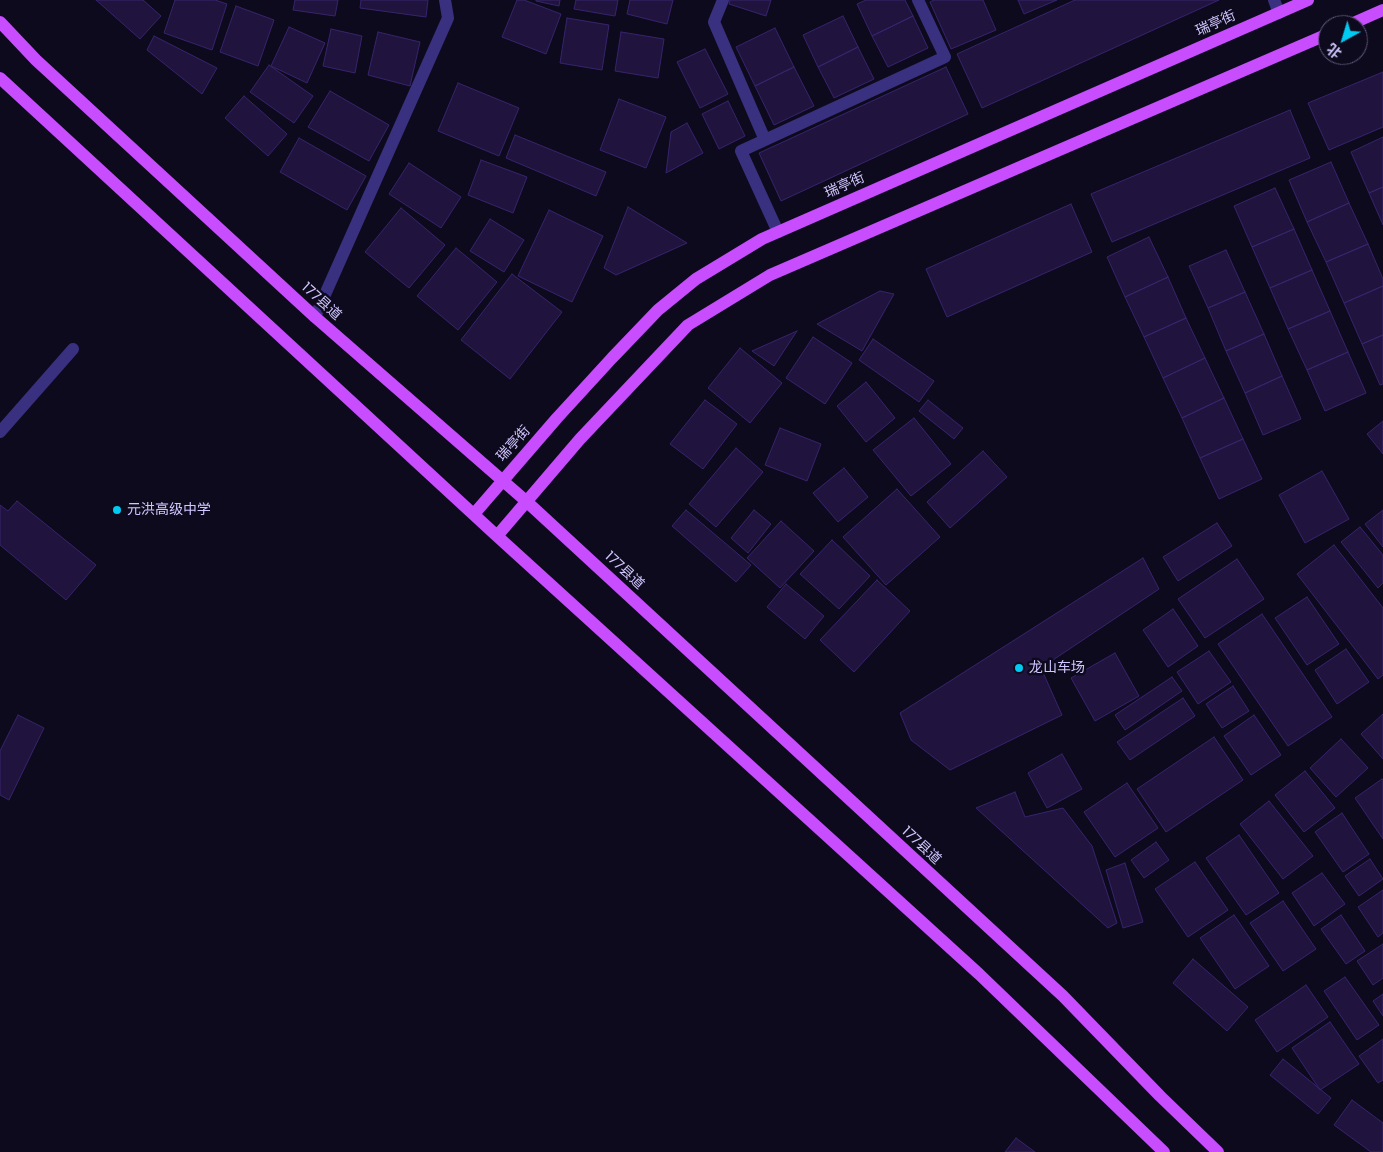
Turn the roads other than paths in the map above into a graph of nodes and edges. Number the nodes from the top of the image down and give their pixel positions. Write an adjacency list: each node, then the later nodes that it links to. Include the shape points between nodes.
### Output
1 (445, 0): 14 (street, via 448,18)
2 (723, 0): 12 (street, via 714,22)
3 (918, 0): 12 (street, via 945,57)
4 (1274, 0): 7 (street)
5 (1308, 0): 7 (main road, 瑞亭街)
6 (1383, 10): 8 (main road)
7 (1279, 13): 13 (main road, 瑞亭街)
8 (1368, 17)
9 (0, 22): 14 (main road, 177县道, via 36,60)
10 (1318, 38): 18 (main road, via 770,275 688,325)
11 (0, 78): 19 (main road)
12 (765, 140): 13 (street, via 741,151)
13 (778, 232): 17 (main road, 瑞亭街, via 696,278 658,310)
14 (315, 317): 17 (main road, 177县道)
15 (74, 349): 16 (street)
16 (0, 432)
17 (502, 480): 18 (main road, 177县道); 19 (main road, 瑞亭街)
18 (526, 501): 20 (main road); 22 (main road, 177县道, via 1063,996)
19 (474, 514): 20 (main road)
20 (497, 536): 21 (main road, via 979,974)
21 (1164, 1152)
22 (1218, 1152)

